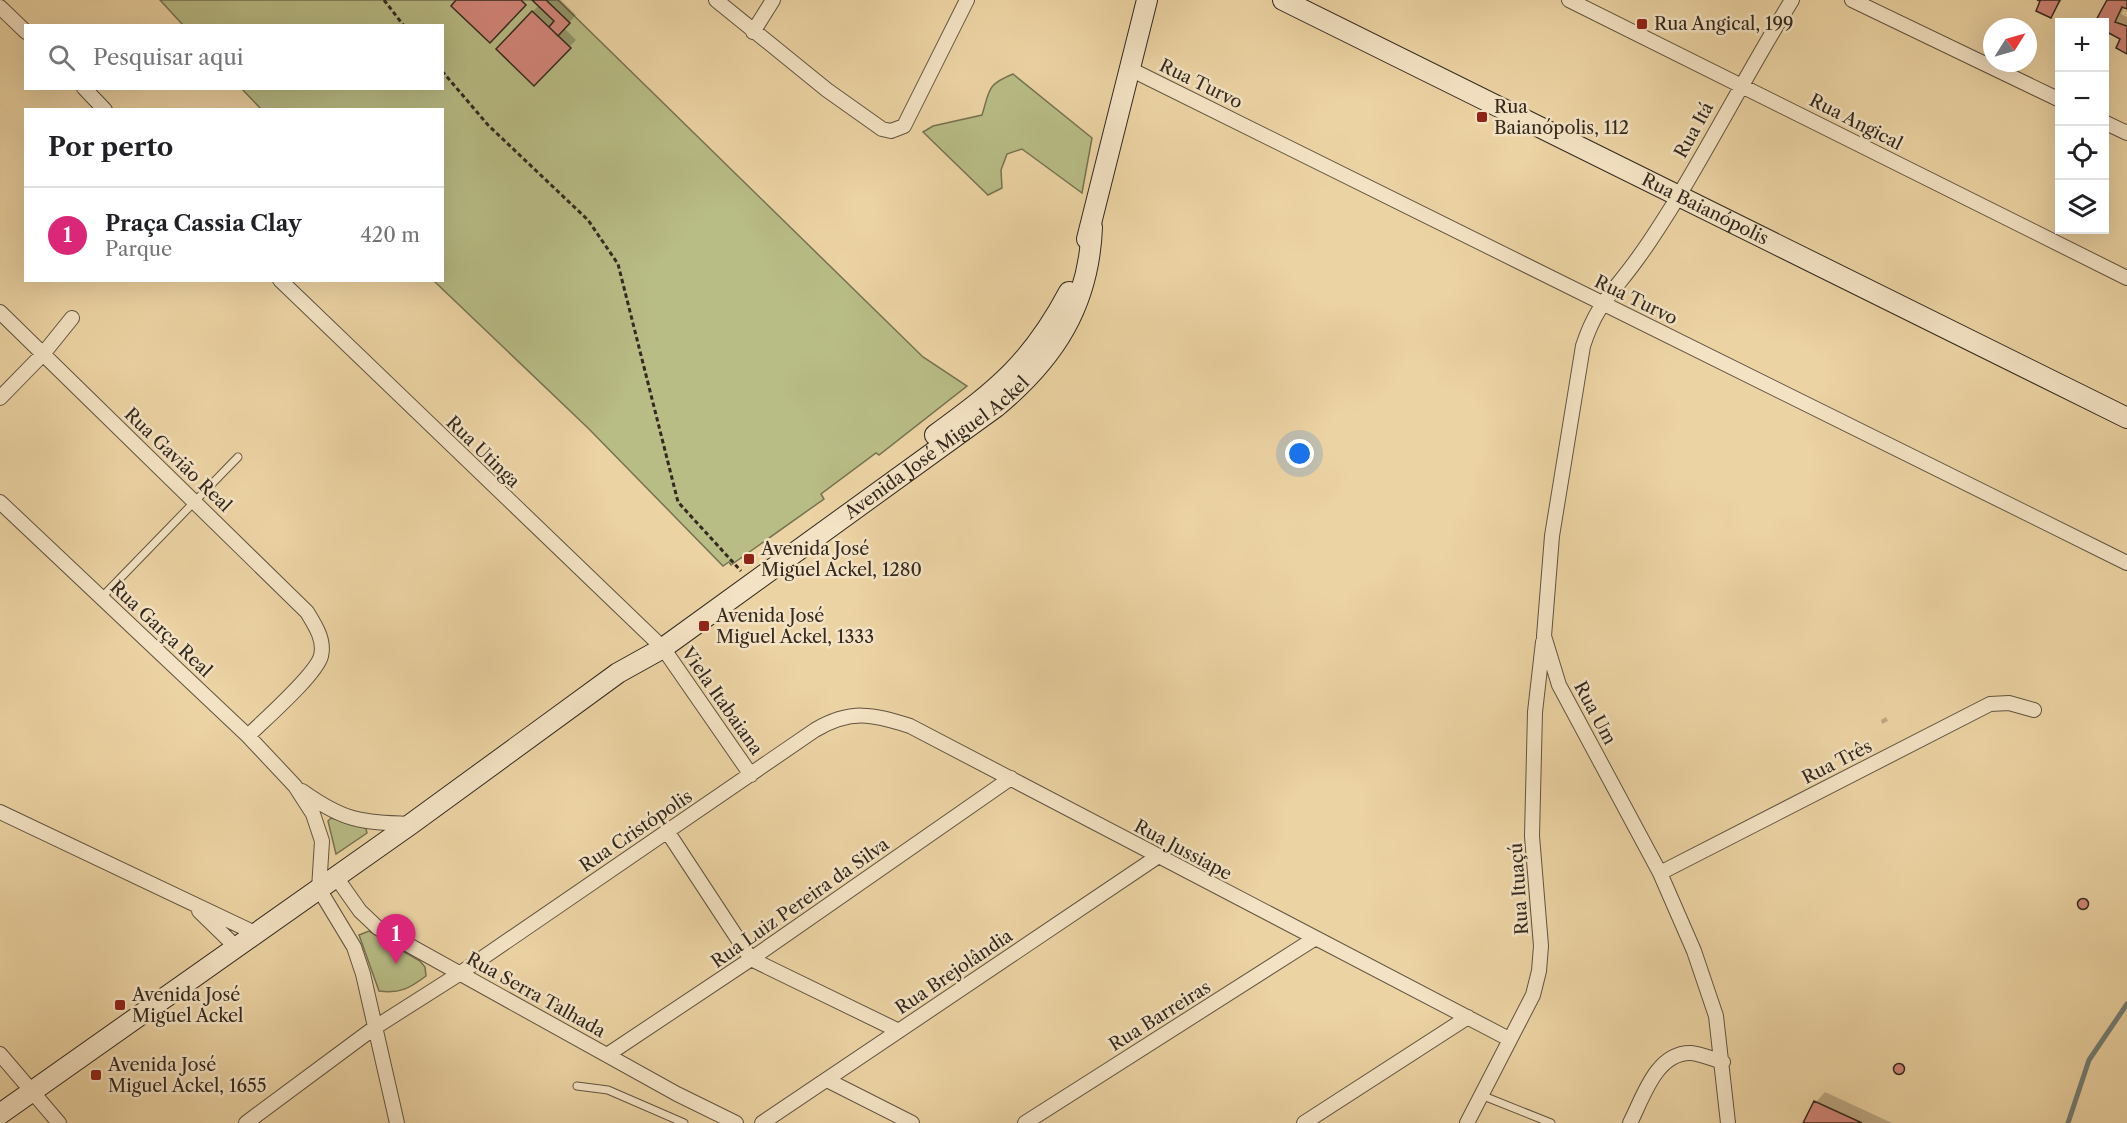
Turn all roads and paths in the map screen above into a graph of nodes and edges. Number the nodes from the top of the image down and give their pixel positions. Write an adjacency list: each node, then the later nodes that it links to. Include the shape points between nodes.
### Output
1 (384, 0): 11 (path)
2 (716, 0): 13 (street)
3 (773, 0): 13 (street)
4 (967, 0): 13 (street, via 904,126 891,131 882,129)
5 (1148, 0): 14 (street, Avenida José Miguel Ackel)
6 (1283, 0): 22 (street, Rua Baianópolis)
7 (1569, 0): 16 (street, Rua Angical)
8 (1792, 0): 16 (street, Rua Itá)
9 (1852, 0): 18 (street)
10 (0, 7): 12 (street)
11 (402, 24)
12 (24, 30)
13 (753, 32)
14 (1130, 69): 23 (street, Avenida José Miguel Ackel); 26 (street, Rua Turvo)
15 (444, 73): 36 (path, via 488,125 588,220 618,264 678,502)
16 (1740, 84): 22 (street, Rua Itá); 24 (street, Rua Angical)
17 (86, 90): 19 (street)
18 (2055, 98)
19 (103, 108)
20 (2109, 124): 21 (street)
21 (2127, 133)
22 (1678, 197): 26 (street, Rua Itá, via 1638,258); 31 (street, Rua Baianópolis)
23 (1092, 227): 36 (street, Avenida José Miguel Ackel, via 1054,321 1014,373); 39 (street, Avenida José Miguel Ackel, via 1088,269 1075,309 1053,350 1025,383 996,408)
24 (2127, 278)
25 (282, 282): 39 (street, Rua Utinga)
26 (1601, 303): 35 (street, Rua Turvo); 38 (street, Rua Um, via 1583,346 1552,537)
27 (0, 312): 29 (street, Rua Gavião Real)
28 (72, 318): 29 (street)
29 (44, 354): 30 (street); 34 (street, Rua Gavião Real)
30 (0, 398)
31 (2127, 418)
32 (238, 457): 34 (lane)
33 (0, 502): 37 (street, Rua Garça Real)
34 (195, 502): 37 (lane); 44 (street, Rua Gavião Real, via 307,612 321,640 321,656 313,670)
35 (2127, 562)
36 (744, 575): 39 (street, Avenida José Miguel Ackel)
37 (101, 598): 44 (street, Rua Garça Real)
38 (1544, 636): 40 (street, Rua Um); 41 (street, Rua Ituaçú)
39 (659, 644): 45 (street, Viela Itabaiana); 49 (street, Avenida José Miguel Ackel)
40 (1567, 699): 41 (street, via 1547,696); 52 (street, Rua Um)
41 (1536, 704): 66 (street, Rua Ituaçú, via 1532,836 1541,946 1539,971 1533,995)
42 (2034, 710): 52 (street, Rua Três, via 2009,703 1990,704)
43 (834, 719): 45 (street, Rua Cristópolis); 46 (street, Rua Jussiape, via 855,714 883,717 910,726)
44 (248, 736): 47 (street, Rua Garça Real)
45 (751, 775): 50 (street, Rua Cristópolis)
46 (1011, 778): 51 (street, Rua Jussiape); 61 (street, Rua Luiz Pereira da Silva)
47 (295, 786): 49 (street, via 339,816 367,823); 54 (street, via 313,814 322,841)
48 (0, 812): 55 (street)
49 (411, 824): 53 (street, Avenida José Miguel Ackel)
50 (667, 831): 61 (street); 62 (street, Rua Cristópolis)
51 (1157, 857): 59 (street, Rua Jussiape); 65 (street, Rua Brejolândia)
52 (1660, 873): 69 (street, Rua Um, via 1694,951 1716,1016)
53 (336, 877): 54 (street, Avenida José Miguel Ackel); 56 (street, Rua Serra Talhada)
54 (319, 889): 57 (street, Avenida José Miguel Ackel); 58 (street)
55 (194, 906): 57 (street); 60 (street)
56 (369, 921): 58 (street); 62 (street, Rua Serra Talhada)
57 (257, 934): 60 (street, Avenida José Miguel Ackel)
58 (348, 936): 64 (street, via 363,974)
59 (1314, 939): 63 (street, Rua Jussiape); 82 (street, Rua Barreiras)
60 (236, 947): 72 (street, Avenida José Miguel Ackel)
61 (751, 959): 65 (street); 68 (street, Rua Luiz Pereira da Silva)
62 (459, 974): 64 (street, Rua Cristópolis); 68 (street, Rua Serra Talhada)
63 (1468, 1017): 66 (street, Rua Jussiape); 83 (street)
64 (374, 1028): 77 (street, Rua Cristópolis); 78 (street)
65 (898, 1031): 70 (street, Rua Brejolândia)
66 (1509, 1039): 73 (street, Rua Ituaçú)
67 (0, 1054): 72 (street)
68 (607, 1055): 80 (street, Rua Serra Talhada)
69 (1723, 1062): 86 (street, via 1691,1053 1665,1062); 87 (street, Rua Um)
70 (827, 1080): 75 (street, Rua Brejolândia); 81 (street)
71 (577, 1086): 79 (lane, via 608,1090)
72 (33, 1091): 74 (street, Avenida José Miguel Ackel); 76 (street)
73 (1481, 1095): 84 (street, Rua Ituaçú); 85 (lane)
74 (0, 1114)
75 (767, 1120)
76 (58, 1123)
77 (246, 1123)
78 (397, 1123)
79 (684, 1123)
80 (736, 1123)
81 (912, 1123)
82 (1026, 1123)
83 (1304, 1123)
84 (1467, 1123)
85 (1551, 1123)
86 (1630, 1123)
87 (1728, 1123)

